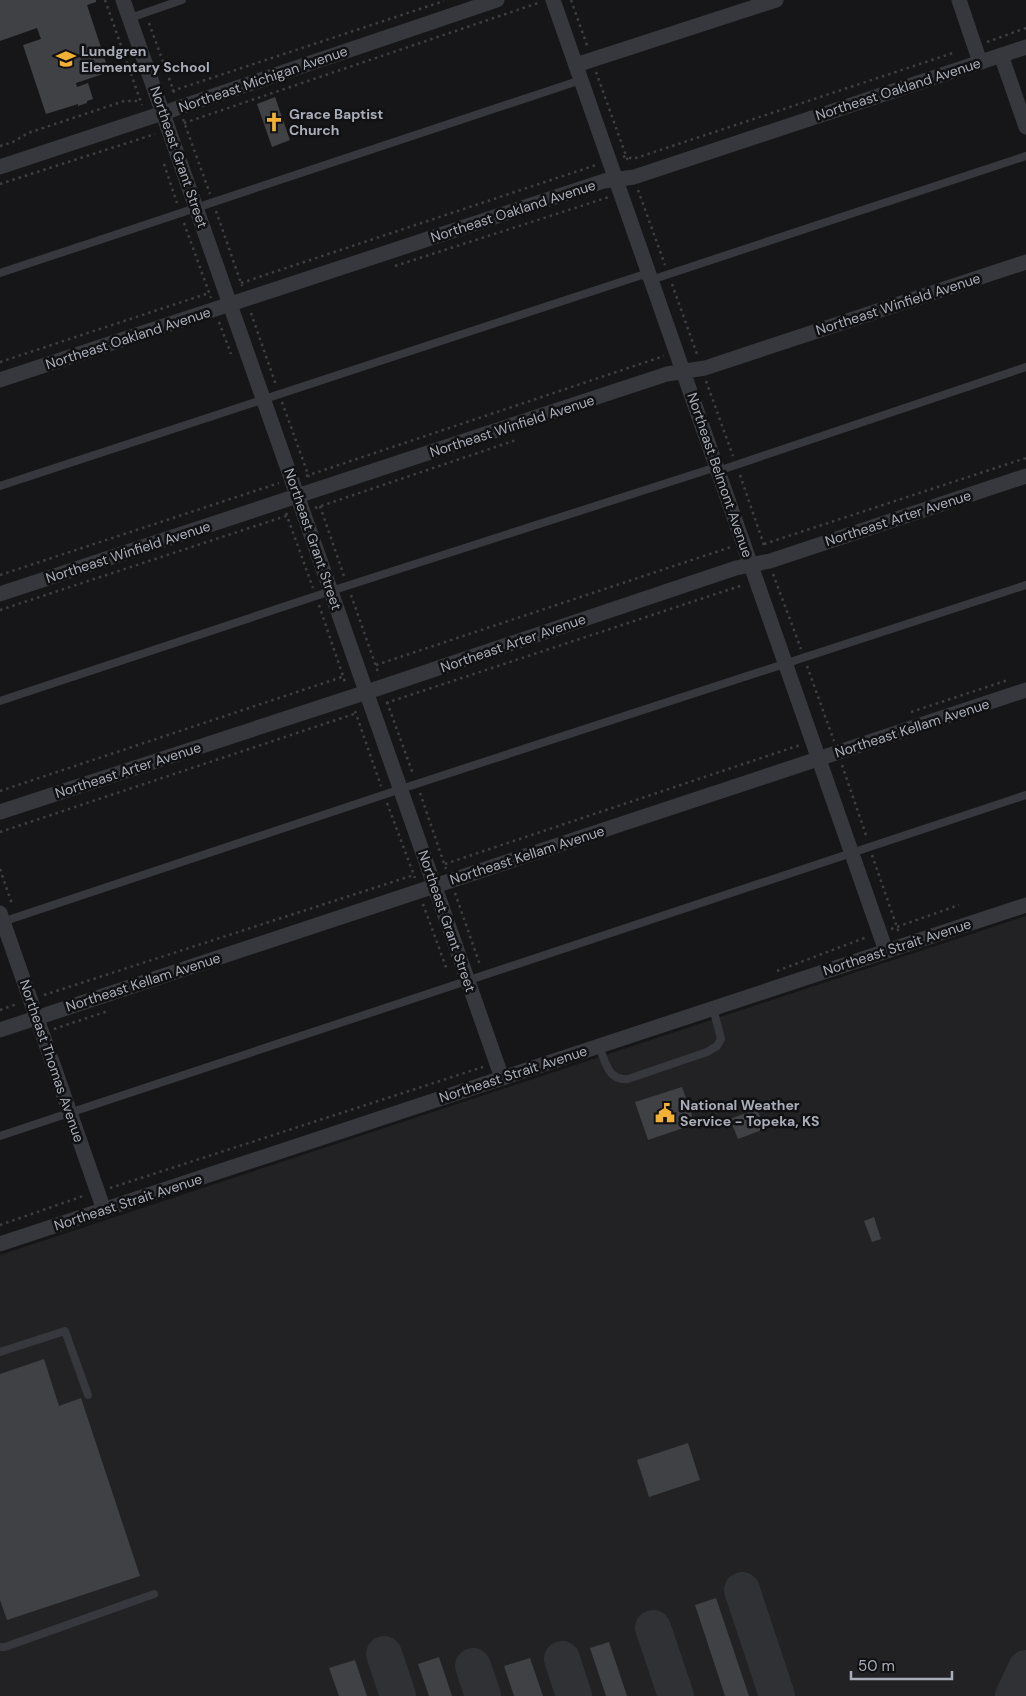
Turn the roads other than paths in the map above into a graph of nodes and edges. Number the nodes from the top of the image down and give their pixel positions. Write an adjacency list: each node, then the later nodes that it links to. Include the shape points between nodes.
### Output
1 (123, 0): 7 (street, Northeast Grant Street)
2 (182, 0): 7 (lane)
3 (497, 0): 13 (street, Northeast Michigan Avenue)
4 (553, 0): 11 (street, Northeast Belmont Avenue)
5 (776, 0): 11 (street)
6 (959, 0): 10 (street)
7 (130, 18): 13 (street, Northeast Grant Street)
8 (1026, 47): 9 (street, Northeast Oakland Avenue)
9 (1001, 55): 10 (street, Northeast Oakland Avenue); 14 (street)
10 (980, 62): 17 (street, Northeast Oakland Avenue, via 634,177)
11 (576, 65): 12 (street, Northeast Belmont Avenue)
12 (581, 80): 17 (street, Northeast Belmont Avenue); 18 (lane)
13 (163, 113): 16 (street, Northeast Michigan Avenue); 18 (street, Northeast Grant Street)
14 (1026, 126)
15 (1026, 156): 21 (lane)
16 (0, 167)
17 (616, 180): 21 (street, Northeast Belmont Avenue); 22 (street, Northeast Oakland Avenue, via 604,180)
18 (197, 208): 20 (lane); 22 (street, Northeast Grant Street)
19 (1026, 262): 24 (street, Northeast Winfield Avenue, via 705,368)
20 (0, 273)
21 (651, 280): 24 (street, Northeast Belmont Avenue); 26 (lane, via 642,275)
22 (233, 311): 25 (street, Northeast Oakland Avenue); 26 (street, Northeast Grant Street)
23 (1026, 368): 27 (lane)
24 (683, 372): 27 (street, Northeast Belmont Avenue); 30 (street, Northeast Winfield Avenue, via 668,374)
25 (0, 380)
26 (264, 400): 29 (lane); 30 (street, Northeast Grant Street)
27 (718, 471): 31 (street, Northeast Belmont Avenue); 33 (lane, via 710,469)
28 (1026, 476): 31 (street, Northeast Arter Avenue)
29 (0, 486)
30 (300, 504): 33 (street, Northeast Grant Street); 34 (street, Northeast Winfield Avenue)
31 (751, 565): 35 (street, Northeast Belmont Avenue); 37 (street, Northeast Arter Avenue)
32 (1026, 585): 35 (lane)
33 (331, 591): 37 (street, Northeast Grant Street); 38 (lane)
34 (0, 594)
35 (786, 663): 39 (street, Northeast Belmont Avenue); 40 (lane)
36 (1026, 690): 39 (street, Northeast Kellam Avenue)
37 (367, 692): 40 (street, Northeast Grant Street); 42 (street, Northeast Arter Avenue)
38 (0, 701)
39 (819, 758): 43 (street, Northeast Belmont Avenue); 44 (street, Northeast Kellam Avenue)
40 (401, 789): 44 (street, Northeast Grant Street); 46 (lane)
41 (1026, 795): 43 (lane)
42 (0, 812)
43 (851, 852): 47 (street, Northeast Belmont Avenue); 48 (lane)
44 (434, 885): 48 (street, Northeast Grant Street); 50 (street, Northeast Kellam Avenue)
45 (1026, 905): 47 (street, Northeast Strait Avenue)
46 (1, 919): 50 (street, Northeast Thomas Avenue)
47 (886, 951): 49 (street, Northeast Strait Avenue)
48 (461, 983): 53 (street, Northeast Grant Street); 54 (lane)
49 (713, 1008): 52 (street, Northeast Strait Avenue); 52 (lane, via 721,1038 717,1046 628,1079 621,1080 608,1070)
50 (36, 1018): 51 (street, Northeast Kellam Avenue); 54 (street, Northeast Thomas Avenue)
51 (0, 1030)
52 (599, 1046): 53 (street, Northeast Strait Avenue)
53 (502, 1078): 56 (street, Northeast Strait Avenue)
54 (70, 1113): 55 (lane); 56 (street, Northeast Thomas Avenue)
55 (0, 1136)
56 (104, 1210): 57 (street, Northeast Strait Avenue)
57 (0, 1244)
58 (0, 1352): 59 (lane, via 65,1331)
59 (88, 1395)
60 (154, 1594): 61 (lane)
61 (0, 1647)

